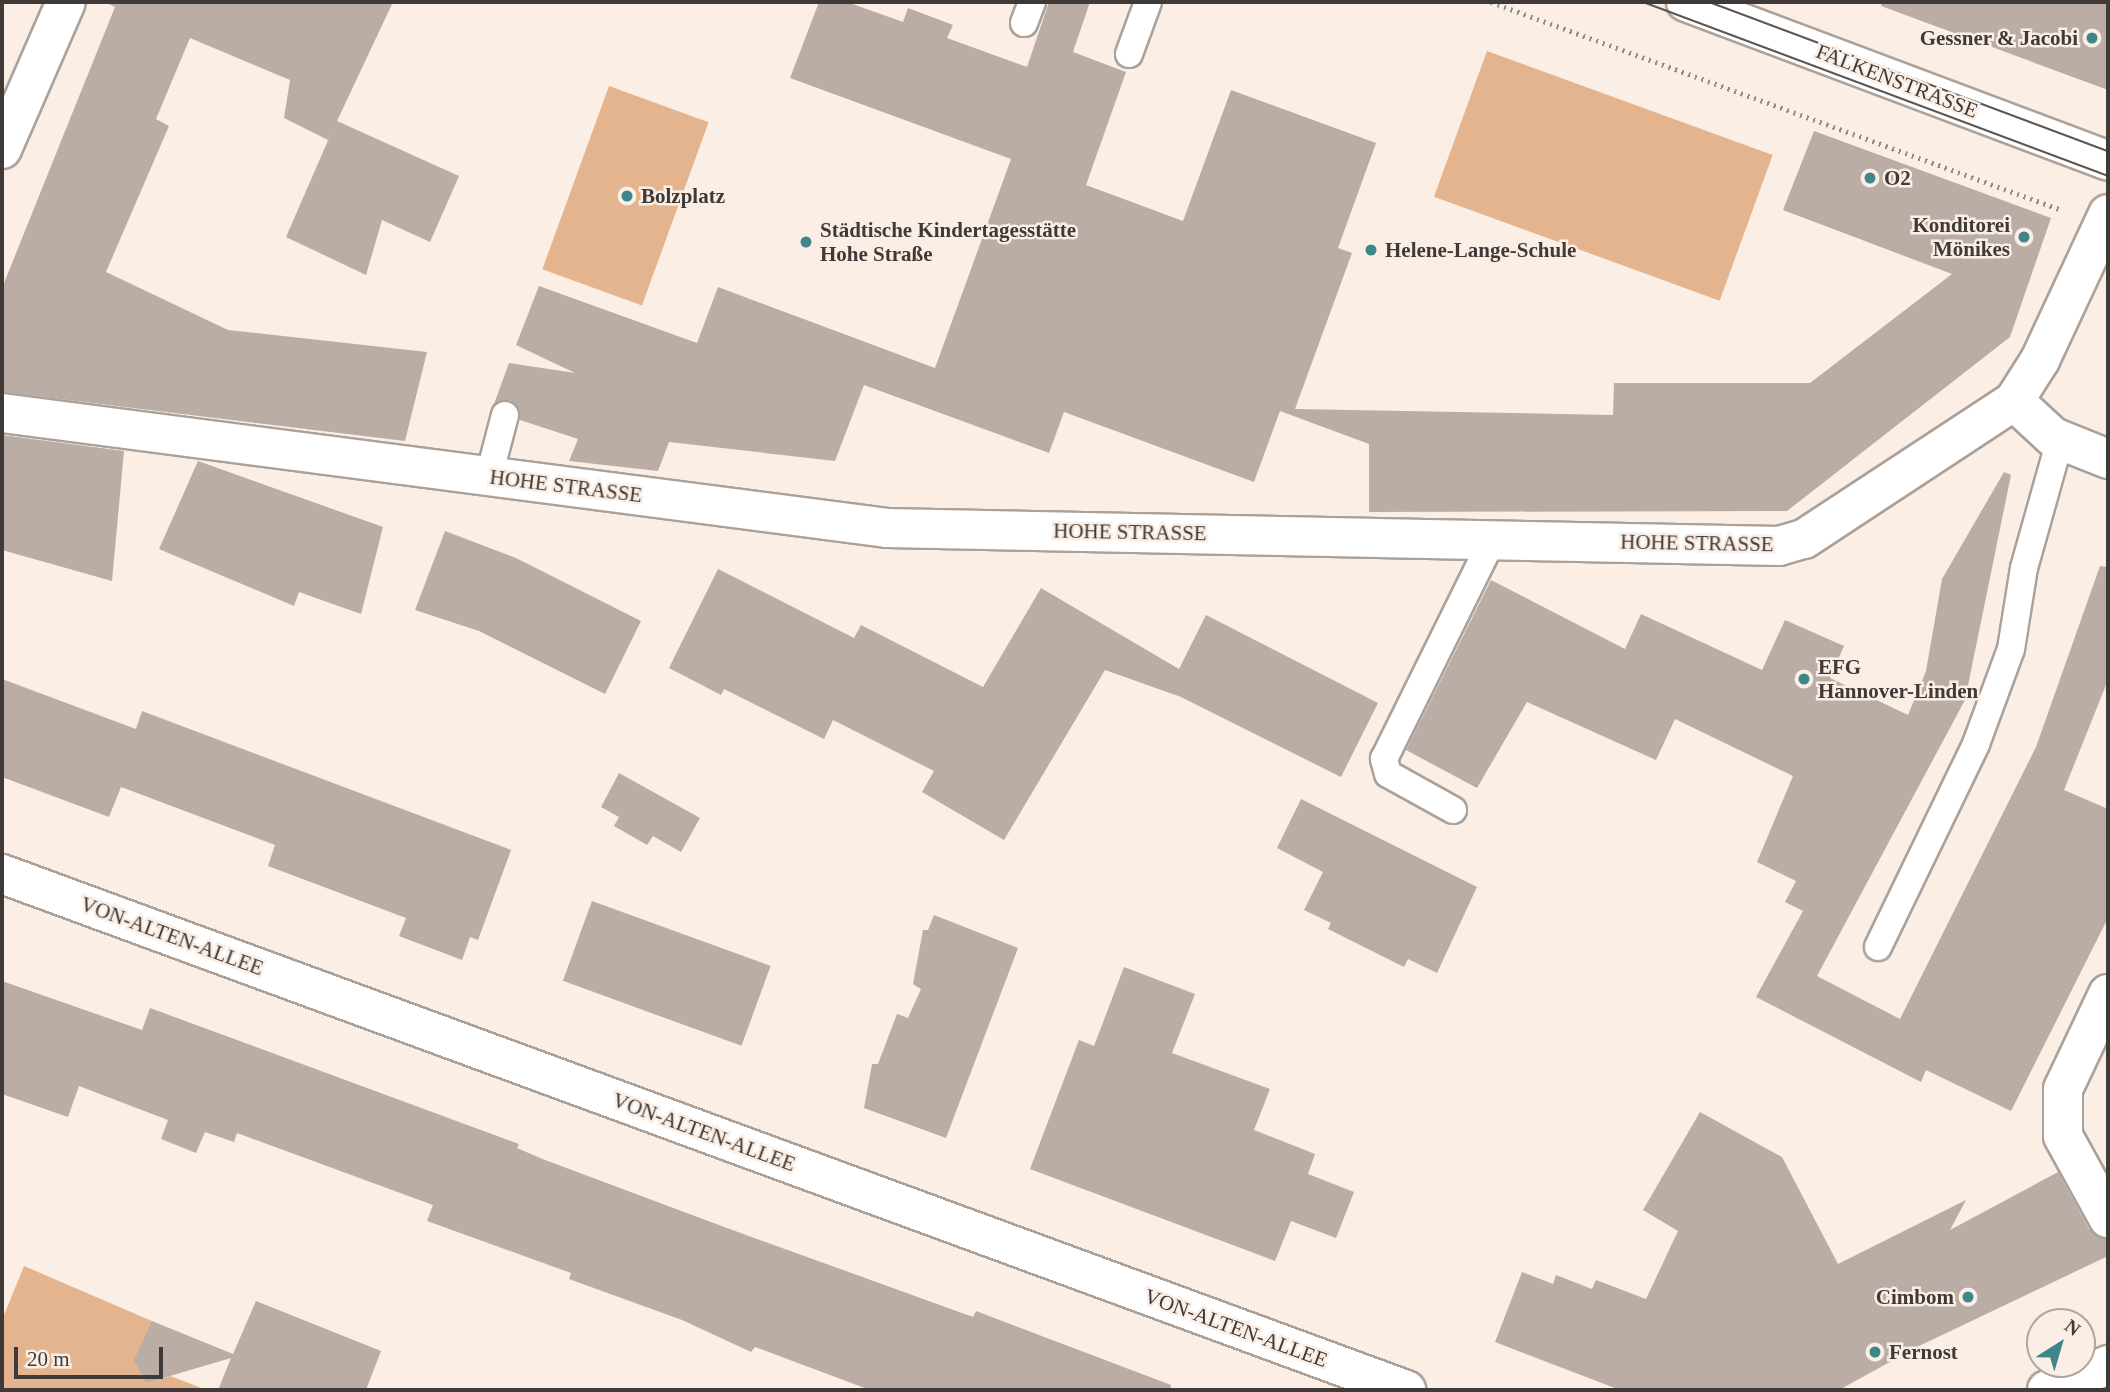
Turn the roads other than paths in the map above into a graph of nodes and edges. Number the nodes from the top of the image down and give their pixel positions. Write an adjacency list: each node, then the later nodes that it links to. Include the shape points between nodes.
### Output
1 (66, 2): 5 (street)
2 (1147, 2): 4 (lane)
3 (1686, 2): 6 (street, FALKENSTRASSE)
4 (1129, 54)
5 (2, 149)
6 (2108, 161)
7 (2104, 224): 8 (street, HOHE STRASSE, via 2040,360)
8 (2014, 401): 11 (street); 14 (street, HOHE STRASSE, via 1804,539 1779,546)
9 (2, 413): 13 (street, HOHE STRASSE)
10 (505, 415): 13 (lane)
11 (2060, 440): 12 (street); 17 (lane, via 2024,568 2011,649 1976,744)
12 (2108, 458)
13 (489, 476): 14 (street, HOHE STRASSE, via 887,528)
14 (1492, 540): 15 (lane, via 1384,759 1388,774)
15 (1453, 810)
16 (2, 874): 22 (street, VON-ALTEN-ALLEE)
17 (1878, 947)
18 (2108, 994): 19 (street, via 2063,1089 2063,1136)
19 (2108, 1218)
20 (2108, 1365): 23 (street)
21 (2062, 1378): 23 (street)
22 (1406, 1390)
23 (2046, 1390)

